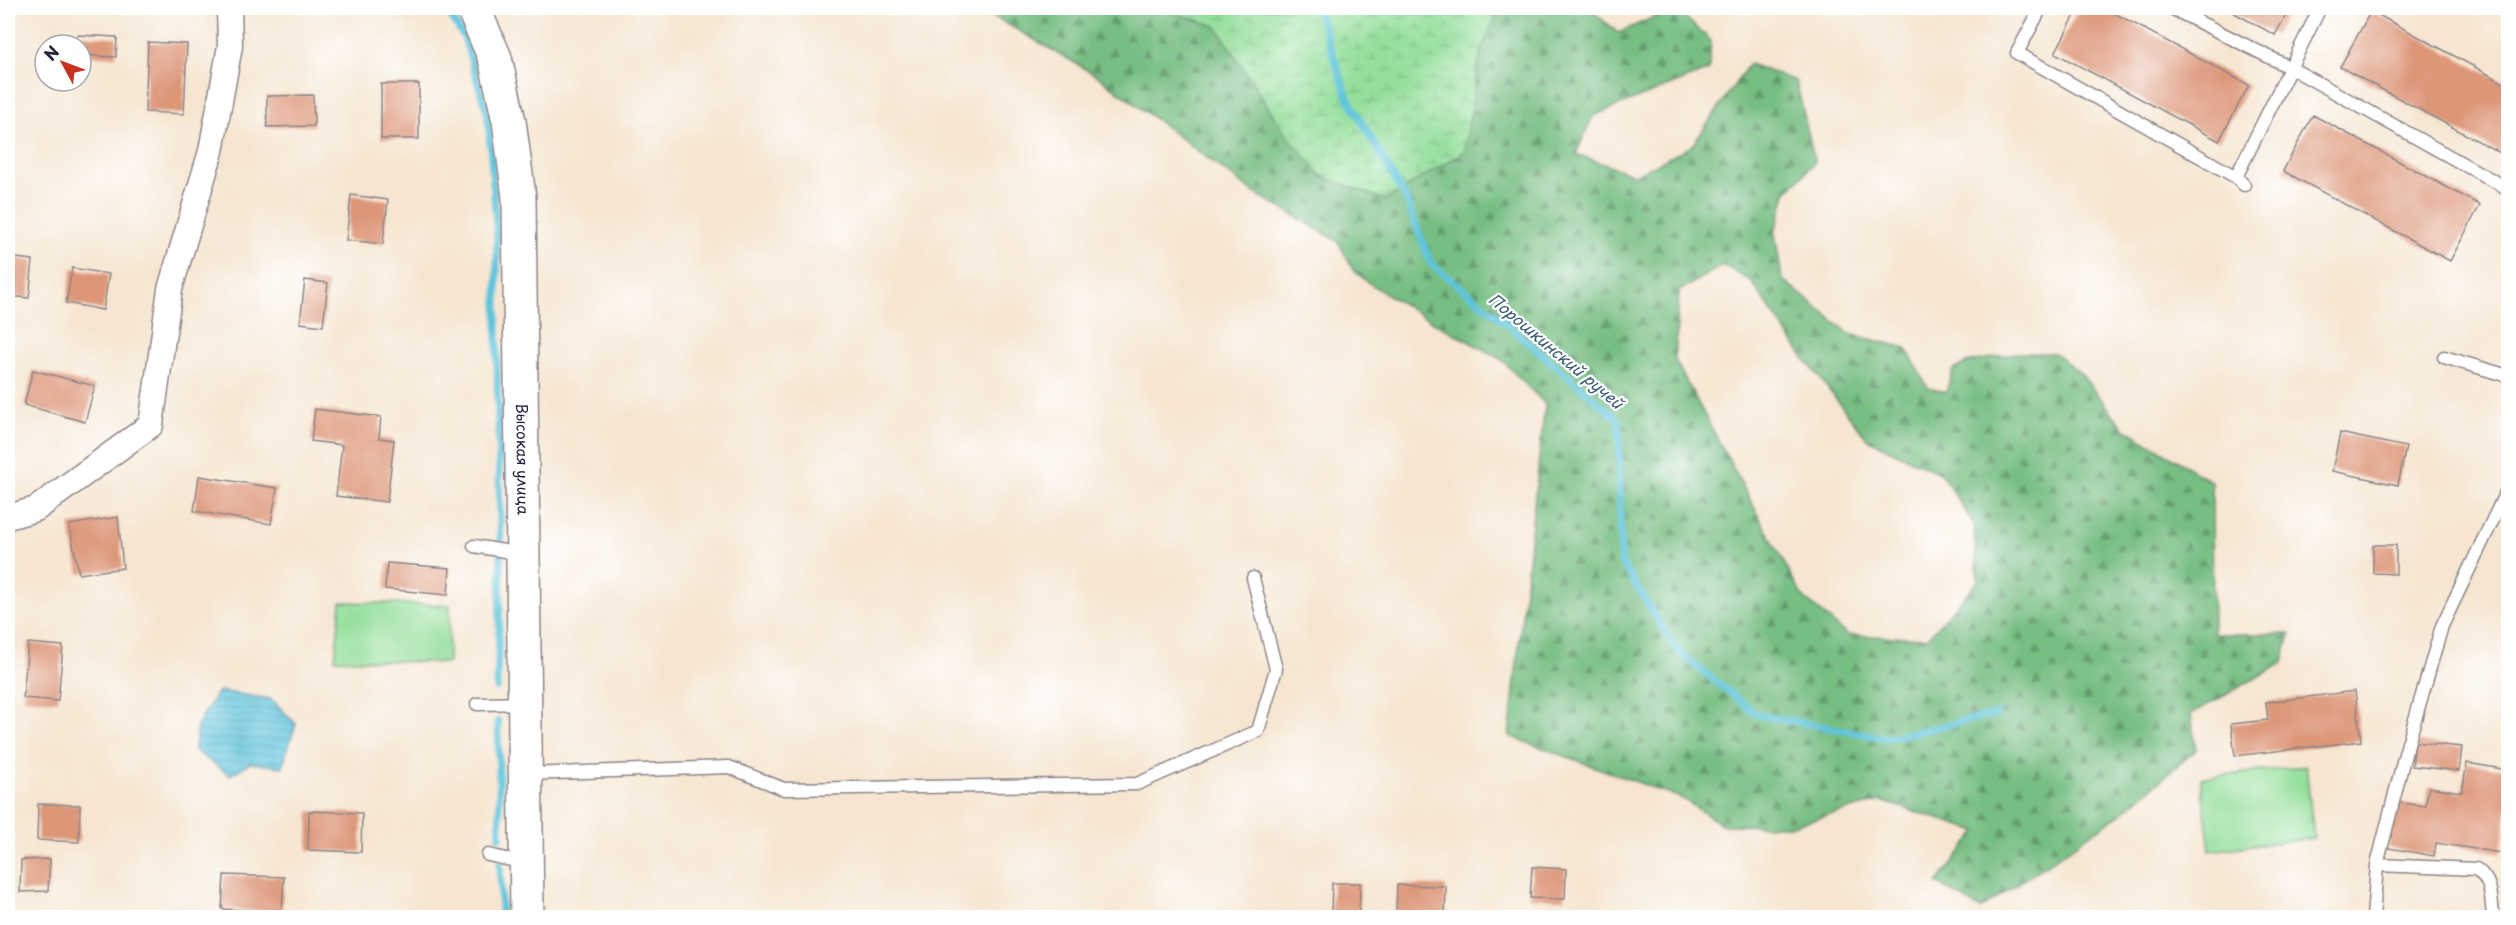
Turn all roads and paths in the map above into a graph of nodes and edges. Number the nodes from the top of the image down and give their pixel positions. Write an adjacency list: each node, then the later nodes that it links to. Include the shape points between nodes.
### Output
1 (230, 8): 11 (street, via 230,46 211,151 170,290 151,425 36,509)
2 (473, 8): 13 (street, Высокая улица, via 495,58 509,120 519,197)
3 (2041, 8): 6 (lane, via 2017,53 2240,181)
4 (2171, 8): 6 (lane)
5 (2319, 8): 6 (lane)
6 (2291, 68): 7 (lane)
7 (2508, 189)
8 (2444, 357): 9 (lane)
9 (2508, 376)
10 (2508, 488): 20 (lane, via 2442,626)
11 (8, 517)
12 (474, 546): 13 (lane)
13 (518, 553): 16 (street, Высокая улица)
14 (1253, 578): 17 (lane, via 1276,669 1258,732 1137,784 784,789 729,767)
15 (477, 704): 16 (lane)
16 (524, 704): 17 (street, Высокая улица)
17 (525, 774): 19 (street, Высокая улица)
18 (488, 855): 19 (lane)
19 (526, 863): 21 (street, Высокая улица)
20 (2377, 865): 22 (lane); 23 (lane, via 2476,869 2490,885)
21 (527, 918)
22 (2373, 918)
23 (2493, 918)

